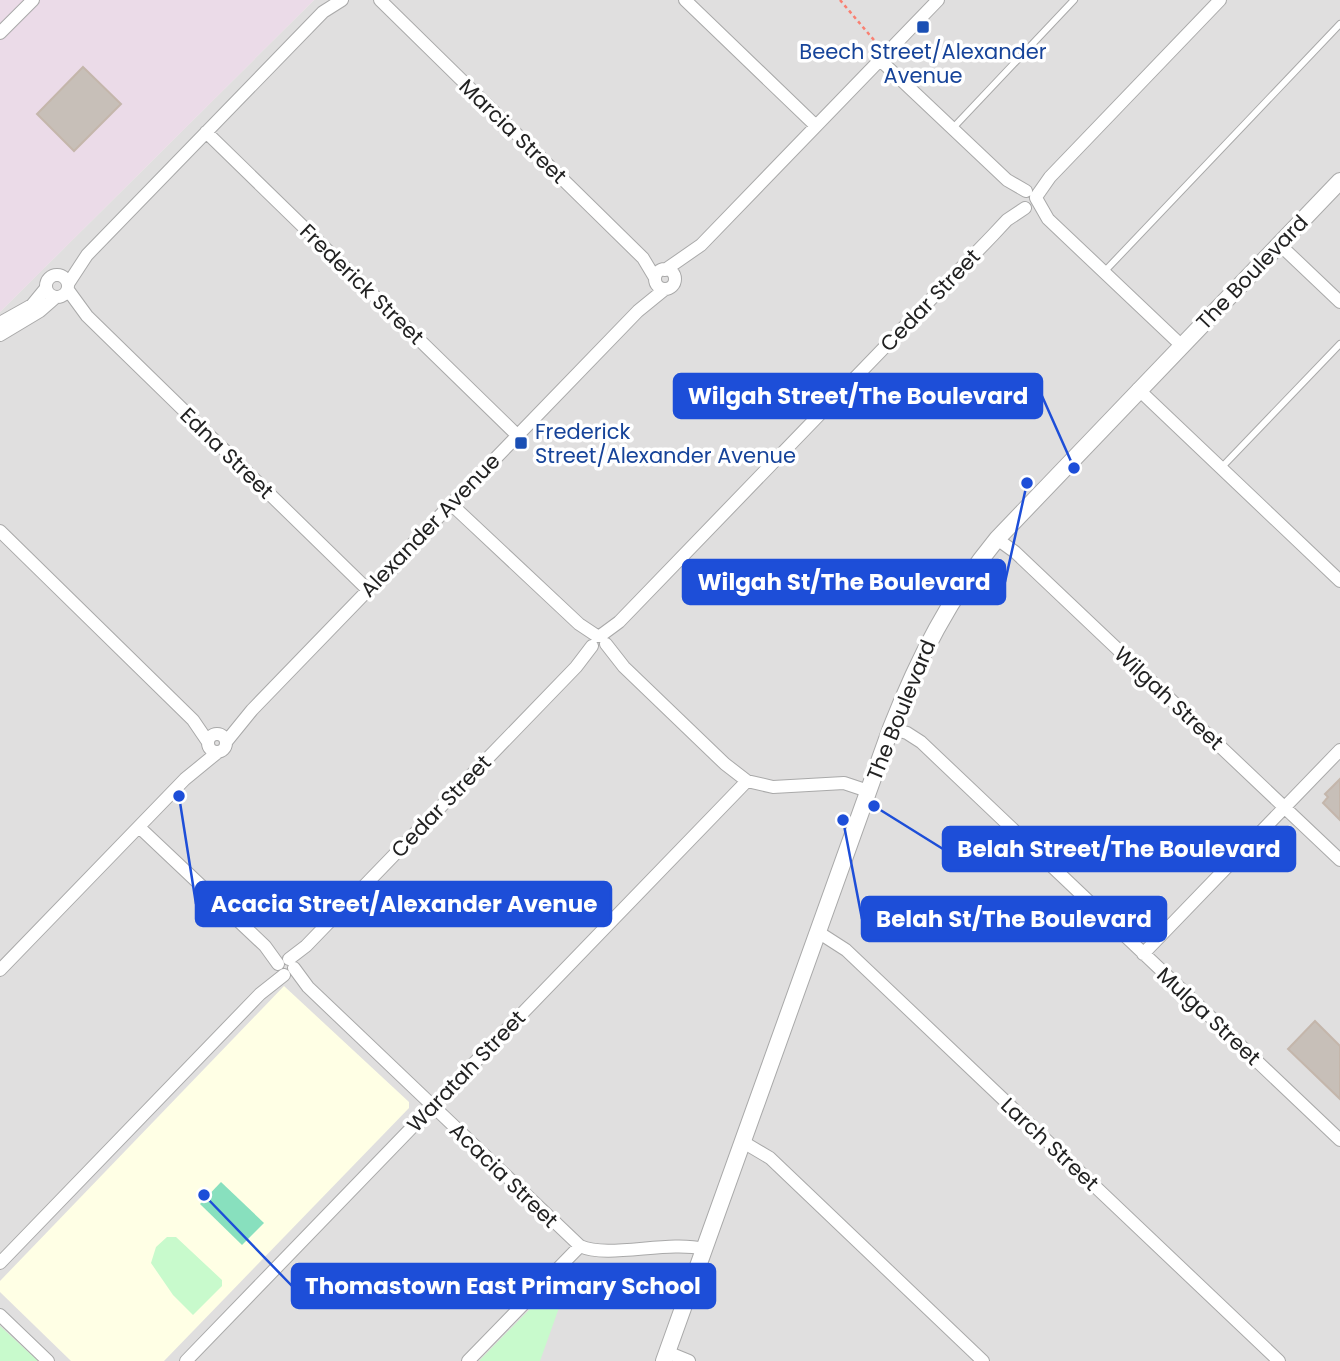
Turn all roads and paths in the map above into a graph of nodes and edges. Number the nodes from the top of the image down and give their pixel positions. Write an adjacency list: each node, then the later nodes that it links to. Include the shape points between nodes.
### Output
1 (33, 0): 12 (street)
2 (329, 0): 10 (street)
3 (342, 0): 10 (street)
4 (685, 0): 14 (street)
5 (840, 0): 13 (path)
6 (938, 0): 13 (street, Alexander Avenue)
7 (1074, 0): 15 (lane)
8 (1220, 0): 18 (street, Cedar Street)
9 (380, 2): 22 (street, Marcia Street)
10 (323, 12): 16 (street)
11 (1340, 24): 21 (lane)
12 (0, 33)
13 (883, 57): 14 (street, Alexander Avenue); 15 (street)
14 (816, 126): 22 (street, Alexander Avenue)
15 (952, 129): 18 (street)
16 (206, 132): 20 (street); 30 (street, Frederick Street)
17 (1340, 181): 19 (street, The Boulevard)
18 (1027, 199): 21 (street); 37 (street, Cedar Street)
19 (1279, 244): 24 (street); 28 (street, The Boulevard)
20 (87, 255): 23 (street); 23 (street, via 49,279)
21 (1104, 272): 28 (street)
22 (663, 278): 30 (street, Alexander Avenue, via 638,311)
23 (59, 291): 25 (street); 26 (street, via 40,311); 36 (street, Edna Street)
24 (1340, 302)
25 (0, 323)
26 (0, 335)
27 (1340, 344): 31 (lane)
28 (1181, 345): 29 (street, The Boulevard)
29 (1138, 390): 31 (street); 34 (street, The Boulevard)
30 (517, 435): 32 (street, Alexander Avenue)
31 (1220, 468): 35 (street)
32 (451, 504): 36 (street, Alexander Avenue); 37 (street)
33 (0, 531): 39 (street)
34 (997, 539): 38 (street, The Boulevard, via 935,629); 43 (street, Wilgah Street)
35 (1340, 581)
36 (368, 590): 39 (street, Alexander Avenue)
37 (599, 643): 41 (street); 48 (street, Cedar Street)
38 (891, 727): 42 (street, The Boulevard); 47 (street, Mulga Street, via 921,743)
39 (216, 741): 44 (street, Alexander Avenue)
40 (1340, 750): 43 (street)
41 (747, 781): 42 (street, via 774,787 844,783); 50 (street, Waratah Street)
42 (868, 791): 46 (street, The Boulevard)
43 (1285, 807): 45 (street, Wilgah Street); 47 (street)
44 (138, 827): 48 (street, Acacia Street); 49 (street, Alexander Avenue)
45 (1340, 860)
46 (818, 932): 52 (street, The Boulevard); 63 (street, Larch Street, via 846,950)
47 (1143, 954): 51 (street, Mulga Street)
48 (286, 966): 50 (street, Acacia Street); 55 (street, Cedar Street)
49 (0, 970)
50 (433, 1106): 53 (street, Acacia Street); 59 (street, Waratah Street)
51 (1340, 1140)
52 (743, 1142): 54 (street, The Boulevard); 62 (street, via 771,1158)
53 (580, 1246): 54 (street, via 596,1250 681,1245); 60 (street)
54 (704, 1249): 57 (street, The Boulevard)
55 (0, 1263)
56 (0, 1315): 58 (street)
57 (666, 1356): 61 (street)
58 (48, 1361)
59 (186, 1361)
60 (468, 1361)
61 (689, 1361)
62 (983, 1361)
63 (1279, 1361)

